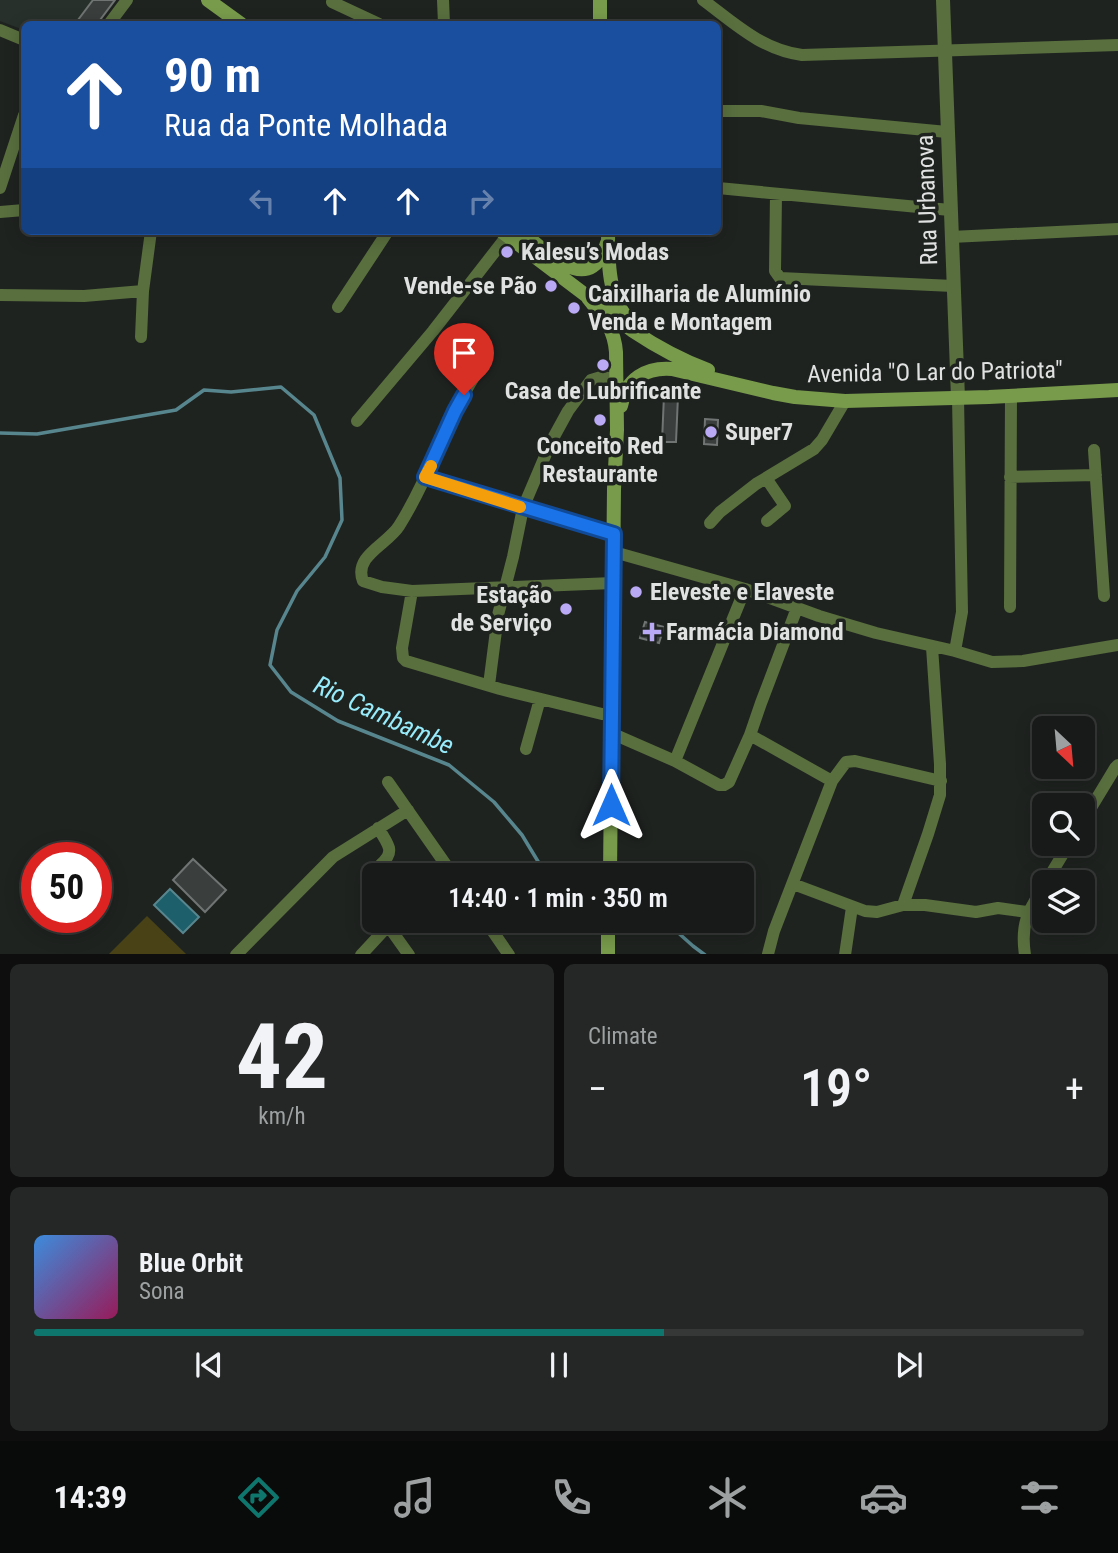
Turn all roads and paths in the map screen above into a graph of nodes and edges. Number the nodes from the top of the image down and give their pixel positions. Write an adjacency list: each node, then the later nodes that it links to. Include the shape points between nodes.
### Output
1 (127, 0): 9 (street)
2 (195, 0): 10 (main road)
3 (208, 0): 11 (main road)
4 (443, 0): 13 (street)
5 (600, 0): 14 (main road)
6 (703, 0): 18 (street, via 754,39 786,53)
7 (943, 0): 18 (street, Rua Urbanova)
8 (332, 2): 12 (street)
9 (111, 21)
10 (223, 21)
11 (237, 21)
12 (373, 21)
13 (444, 21)
14 (600, 21)
15 (0, 30): 16 (street)
16 (21, 39)
17 (1118, 45): 18 (street)
18 (944, 50): 21 (street, Rua Urbanova)
19 (721, 111): 21 (street, via 761,111)
20 (21, 124): 22 (street)
21 (947, 132): 26 (street, Rua Urbanova)
22 (0, 188)
23 (721, 188): 24 (street)
24 (776, 194): 26 (street); 36 (street, via 775,271 780,278)
25 (21, 210): 27 (street)
26 (950, 210): 35 (street, Rua Urbanova)
27 (0, 212)
28 (1118, 229): 35 (street)
29 (150, 235): 37 (street)
30 (385, 235): 40 (street)
31 (507, 235): 50 (street)
32 (511, 235): 39 (main road, Avenida "O Lar do Patriota")
33 (513, 235): 34 (main road, Avenida "O Lar do Patriota", via 584,270 598,263)
34 (608, 235): 42 (main road, Avenida "O Lar do Patriota", via 613,290 620,308)
35 (951, 237): 36 (street, Rua Urbanova)
36 (953, 286): 48 (street, Rua Urbanova)
37 (143, 291): 38 (street); 41 (street)
38 (0, 296)
39 (587, 298): 42 (main road, Avenida "O Lar do Patriota"); 44 (main road, via 611,326)
40 (338, 307)
41 (141, 337)
42 (681, 359): 45 (main road, Avenida "O Lar do Patriota")
43 (483, 362): 54 (street)
44 (616, 379): 51 (main road); 57 (street, via 591,380 568,411)
45 (753, 388): 49 (main road, Avenida "O Lar do Patriota"); 51 (main road, Avenida "O Lar do Patriota", via 672,369 654,370 626,390)
46 (1118, 390): 47 (main road, Avenida "O Lar do Patriota")
47 (1011, 396): 48 (main road, Avenida "O Lar do Patriota"); 55 (street)
48 (958, 398): 49 (main road, Avenida "O Lar do Patriota"); 71 (street, via 962,612)
49 (845, 401): 56 (street, via 814,449)
50 (357, 421)
51 (617, 430): 60 (main road)
52 (1094, 450): 53 (street)
53 (1096, 475): 55 (street); 66 (street)
54 (425, 477): 57 (street); 65 (street, via 398,528 362,564 360,574 372,585)
55 (1010, 477): 67 (street)
56 (766, 478): 58 (street, via 785,506); 59 (street)
57 (523, 508): 60 (street); 63 (street)
58 (767, 522)
59 (710, 523)
60 (614, 534): 61 (main road)
61 (614, 552): 62 (main road); 64 (street)
62 (613, 583): 63 (street); 75 (main road)
63 (505, 588): 65 (street); 72 (street)
64 (746, 589): 68 (street); 78 (street)
65 (412, 591): 72 (street, via 403,658)
66 (1104, 596)
67 (1010, 607)
68 (797, 608): 70 (street); 76 (street)
69 (1118, 645): 71 (street, via 1023,661 992,662)
70 (932, 647): 71 (street); 81 (street)
71 (955, 651)
72 (489, 685): 73 (street)
73 (540, 699): 74 (street); 77 (street)
74 (603, 714)
75 (611, 733): 78 (street); 88 (main road)
76 (750, 735): 78 (street, via 724,785); 80 (street)
77 (526, 749)
78 (675, 761)
79 (1118, 765): 83 (street)
80 (832, 781): 81 (street, via 850,761); 89 (street)
81 (941, 781): 91 (street)
82 (387, 782): 84 (street)
83 (1095, 801)
84 (408, 810): 85 (street); 87 (street)
85 (378, 828): 86 (street, via 390,852); 98 (street, via 333,857)
86 (382, 863)
87 (445, 863)
88 (610, 863)
89 (793, 884): 92 (street); 103 (street)
90 (1032, 904): 93 (street)
91 (903, 905): 92 (street, via 877,912); 93 (street)
92 (852, 907): 104 (street)
93 (1027, 912): 105 (street)
94 (378, 933): 99 (street)
95 (393, 933): 100 (street)
96 (494, 933): 101 (street)
97 (608, 933): 102 (main road)
98 (236, 954)
99 (361, 954)
100 (409, 954)
101 (509, 954)
102 (608, 954)
103 (768, 954)
104 (845, 954)
105 (1025, 954)

